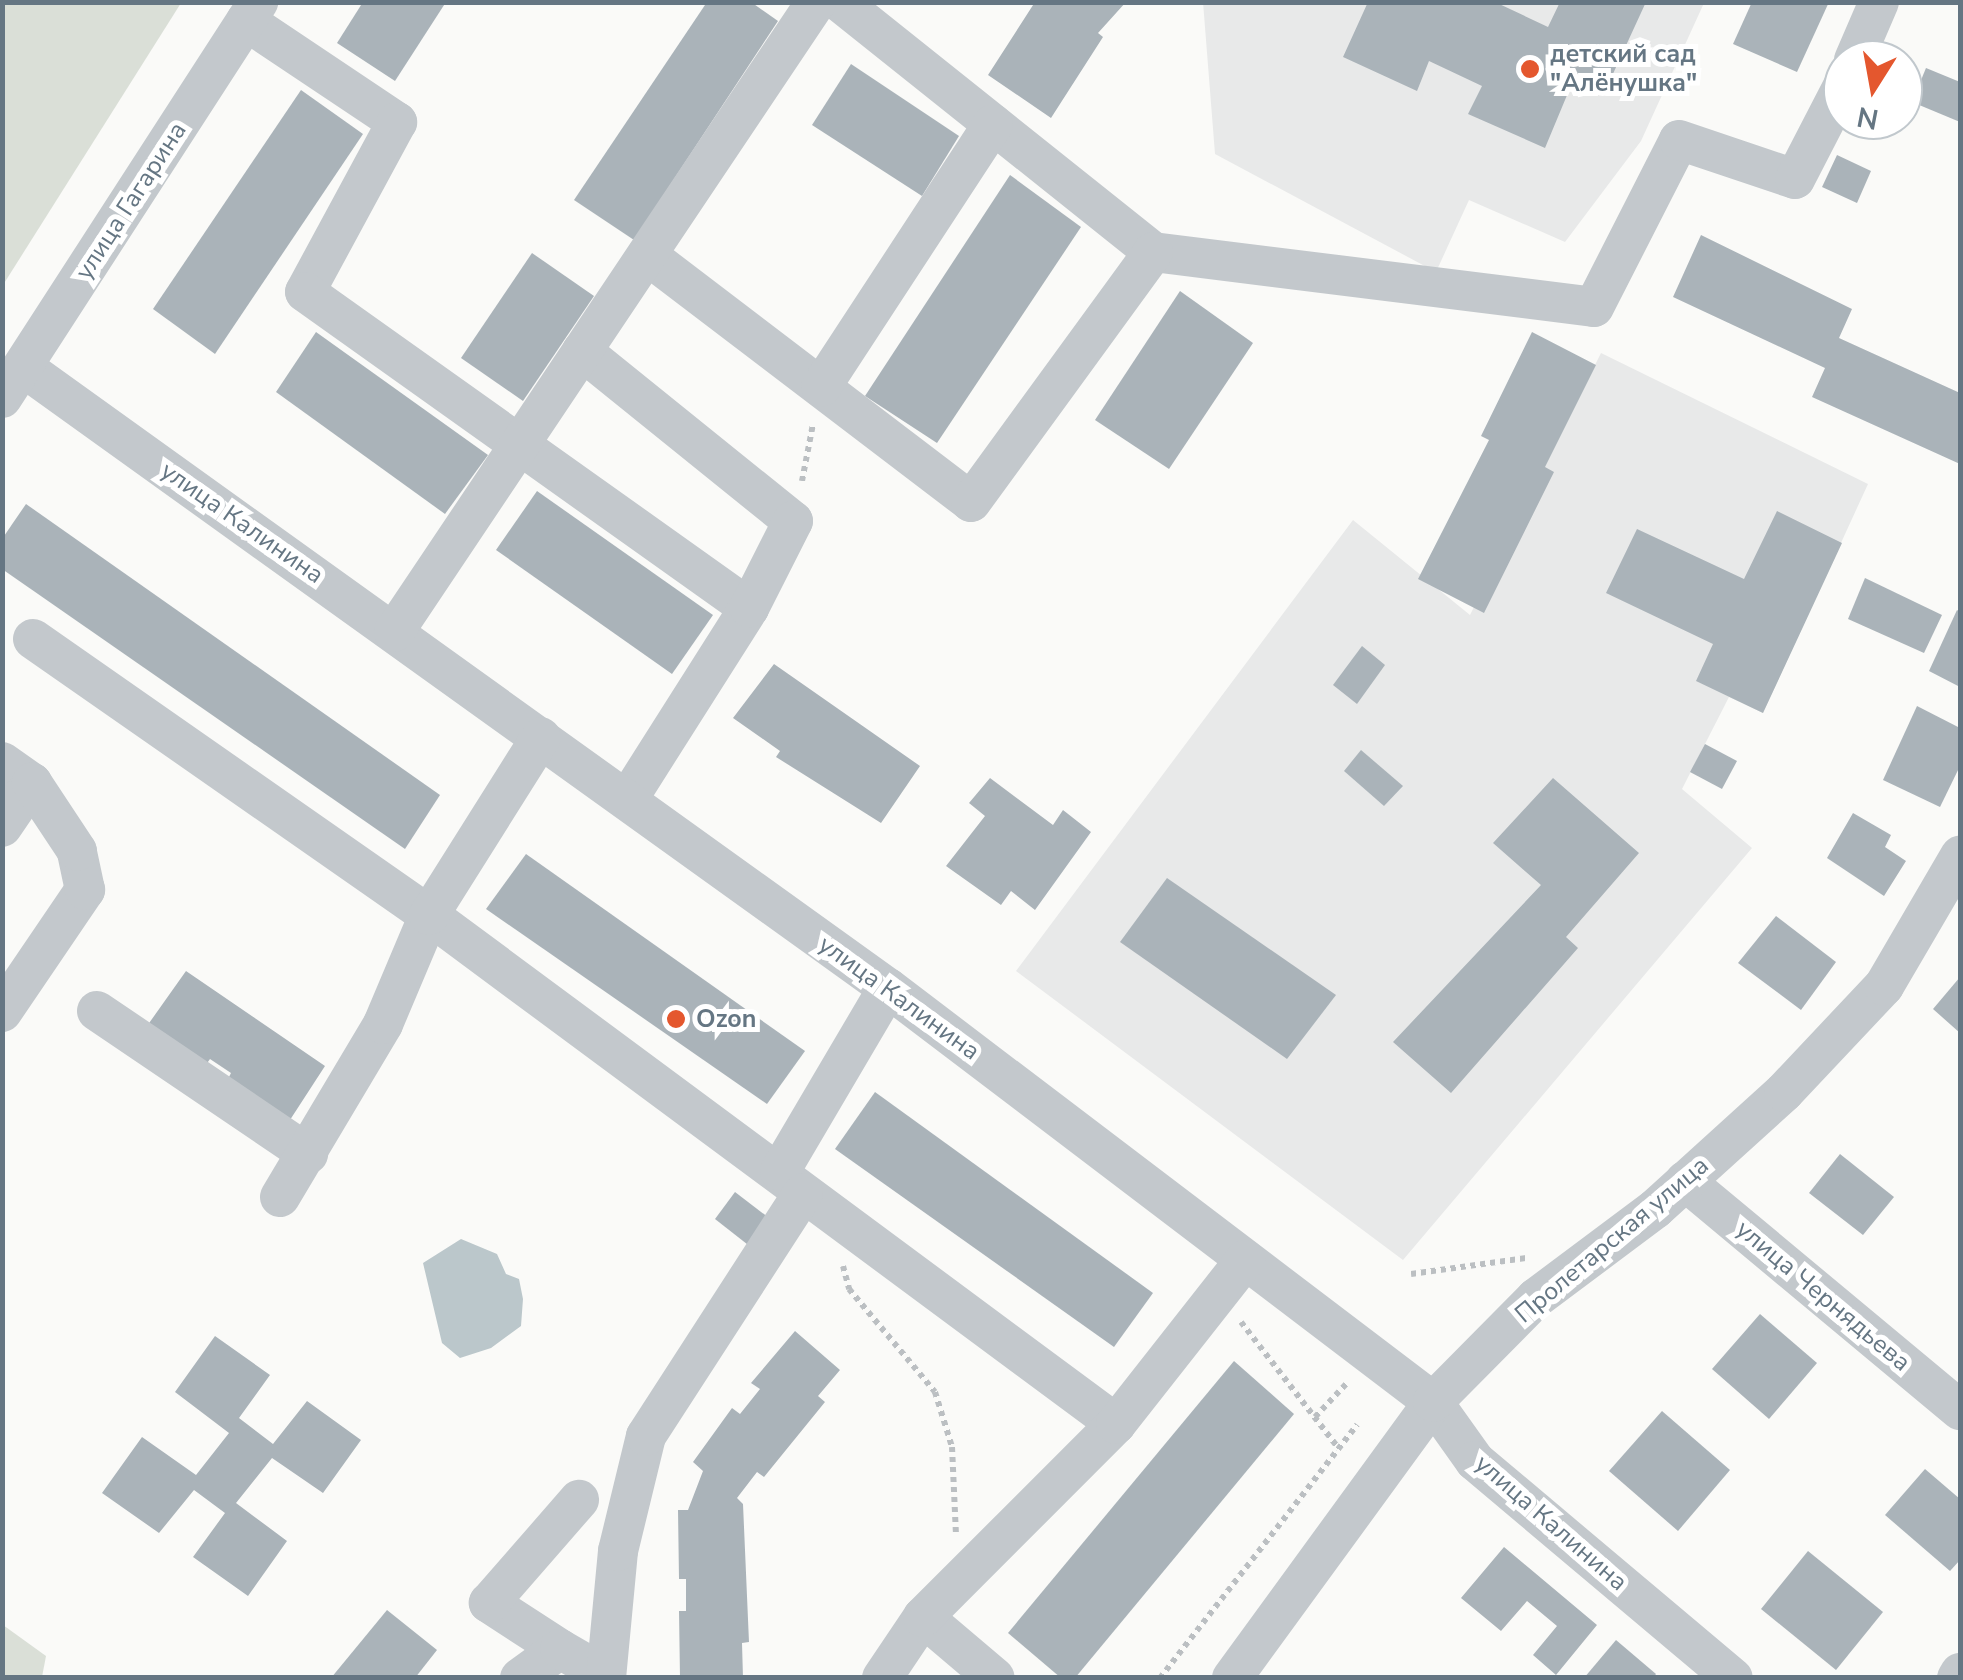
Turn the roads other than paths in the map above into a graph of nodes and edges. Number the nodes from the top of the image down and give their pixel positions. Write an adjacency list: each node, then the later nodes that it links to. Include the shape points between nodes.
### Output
1 (816, 2): 9 (street)
2 (840, 2): 6 (street)
3 (1879, 2): 5 (street)
4 (252, 12): 11 (street, улица Гагарина); 13 (street, via 397,122 304,292)
5 (1863, 40)
6 (993, 124): 8 (street); 12 (street)
7 (1823, 125): 8 (street, via 1795,180 1679,140 1594,307)
8 (1153, 252): 12 (street, via 971,502)
9 (647, 255): 10 (street); 12 (street)
10 (582, 352): 13 (street); 14 (street, via 794,521)
11 (13, 383): 15 (street, улица Калинина)
12 (821, 387)
13 (518, 447): 14 (street); 15 (street)
14 (749, 608): 19 (street)
15 (394, 632): 17 (street, улица Калинина)
16 (33, 640): 22 (street)
17 (542, 737): 19 (street, улица Калинина); 22 (street)
18 (17, 772): 20 (street); 25 (street, via 77,851 85,890)
19 (627, 800): 23 (street, улица Калинина)
20 (2, 827)
21 (1960, 856): 27 (street, Пролетарская улица, via 1884,986 1784,1092)
22 (429, 915): 26 (street, via 383,1024); 28 (street)
23 (888, 988): 28 (street); 30 (street, улица Калинина)
24 (97, 1011): 26 (street)
25 (2, 1012)
26 (308, 1154): 29 (street)
27 (1686, 1181): 31 (street, Пролетарская улица, via 1536,1298); 32 (street, улица Чернядьева)
28 (803, 1192): 33 (street); 37 (street, via 646,1436 618,1551)
29 (280, 1196)
30 (1245, 1260): 31 (street, улица Калинина); 33 (street)
31 (1433, 1402): 41 (street, Пролетарская улица); 42 (street, улица Калинина, via 1475,1461)
32 (1960, 1410)
33 (1116, 1424): 35 (street)
34 (579, 1500): 36 (street, via 489,1603)
35 (923, 1617): 39 (street); 40 (street)
36 (560, 1650): 37 (street); 38 (street)
37 (606, 1677)
38 (520, 1678)
39 (882, 1678)
40 (995, 1678)
41 (1232, 1678)
42 (1732, 1678)

